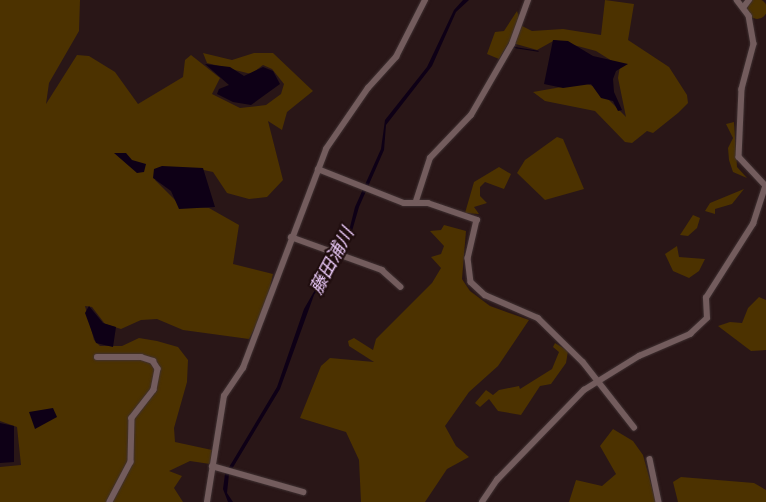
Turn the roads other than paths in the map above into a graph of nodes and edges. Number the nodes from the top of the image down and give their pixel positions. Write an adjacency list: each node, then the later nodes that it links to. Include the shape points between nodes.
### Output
1 (425, 0): 6 (street, via 396,57 350,112)
2 (528, 0): 8 (street, via 512,44 471,115 430,158)
3 (737, 0): 5 (street)
4 (749, 0): 5 (street)
5 (743, 8): 7 (street, via 752,27 754,44 742,89 739,157)
6 (318, 169): 8 (street, via 404,203); 9 (street)
7 (766, 186): 12 (street, via 753,224 706,298 708,318 690,334 639,356)
8 (416, 200): 12 (street, via 477,220 468,258 471,282 484,295 538,318)
9 (291, 237): 10 (street, via 382,270); 15 (street, via 243,368 224,396)
10 (400, 287)
11 (97, 357): 17 (street, via 141,357 153,361 158,369 154,390 132,418 131,462)
12 (598, 380): 13 (street); 19 (street, via 497,480)
13 (634, 428)
14 (650, 459): 20 (street)
15 (212, 466): 16 (street); 18 (street)
16 (303, 492)
17 (110, 502)
18 (207, 502)
19 (482, 502)
20 (659, 502)

